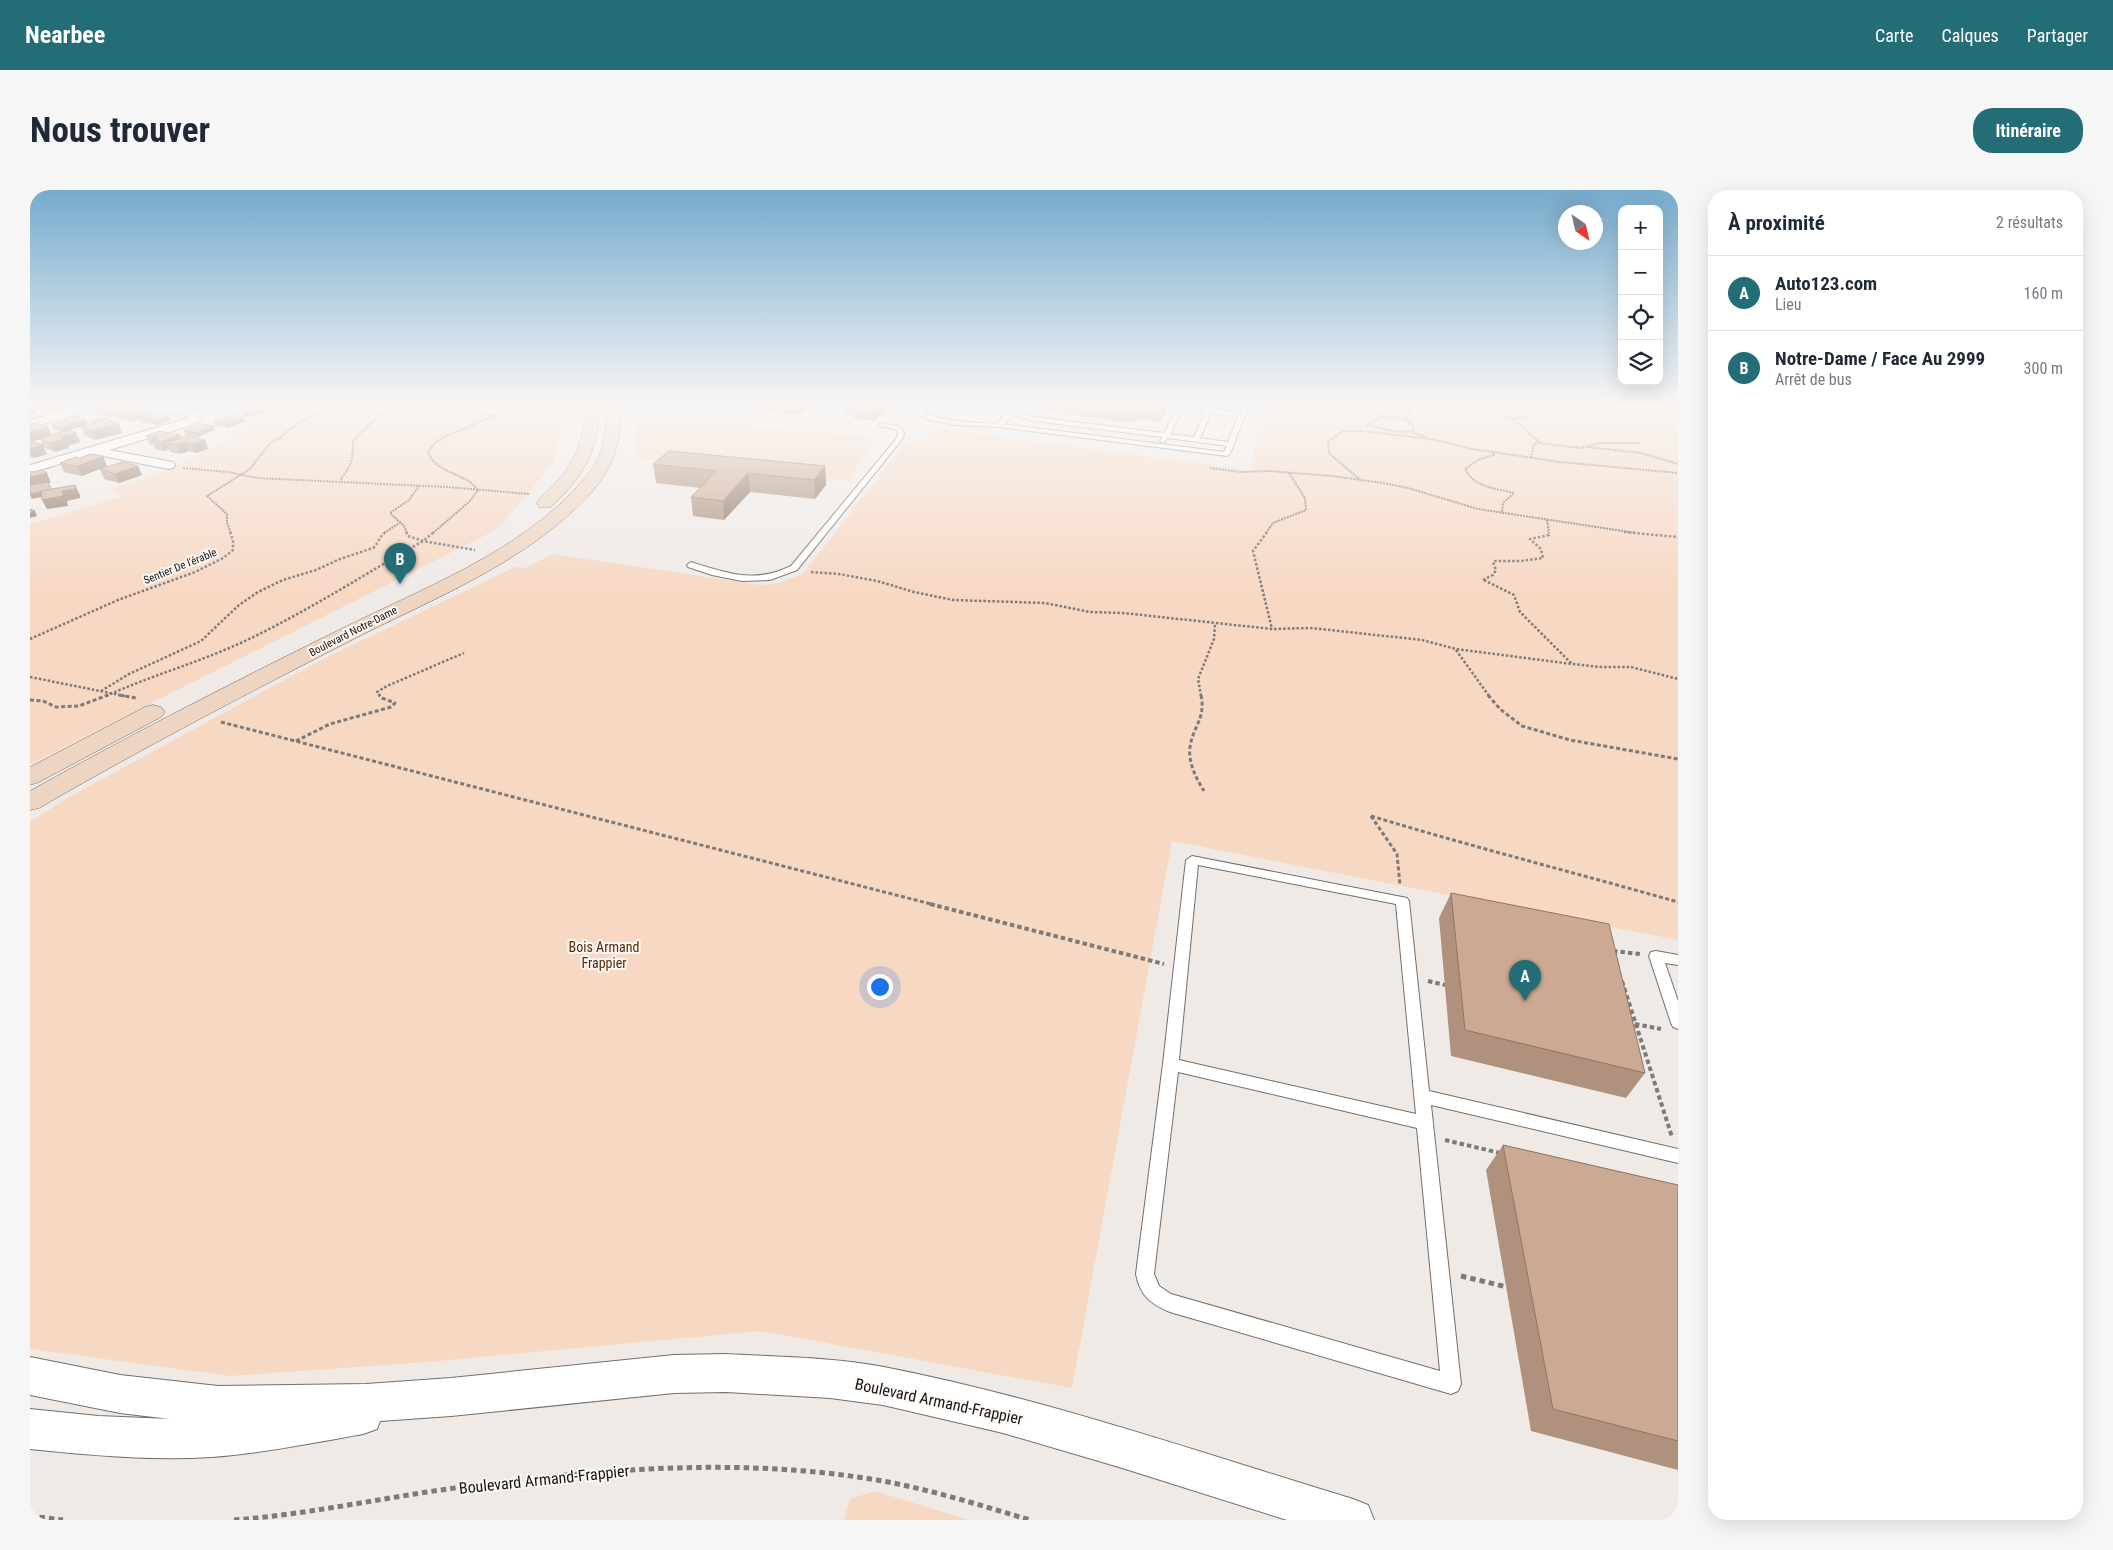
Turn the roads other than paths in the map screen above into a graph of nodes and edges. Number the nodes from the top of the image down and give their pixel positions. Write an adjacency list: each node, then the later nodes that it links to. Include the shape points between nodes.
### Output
1 (577, 467): 4 (street, via 557,492)
2 (600, 467): 8 (street, Boulevard Notre-Dame, via 582,493 524,539 438,588 154,733)
3 (876, 467): 6 (lane, via 794,568 776,576 750,578 712,573)
4 (531, 514)
5 (493, 540): 7 (street, Boulevard Notre-Dame, via 442,569)
6 (691, 565)
7 (30, 777)
8 (30, 802)
9 (1678, 960): 10 (lane, via 1656,956)
10 (1678, 1024)
11 (1171, 1064): 12 (lane, via 1192,860 1402,901); 13 (lane); 13 (lane, via 1145,1274 1150,1292 1158,1299 1451,1384)
12 (1421, 1096): 13 (lane); 14 (lane)
13 (1423, 1123)
14 (1676, 1149)
15 (30, 1376): 16 (street, Boulevard Armand-Frappier, via 120,1394 218,1405 346,1404)
16 (451, 1397): 17 (street, Boulevard Armand-Frappier, via 315,1424 211,1437 112,1437); 18 (street, Boulevard Armand-Frappier, via 674,1374 726,1373 830,1379 946,1400 1058,1429)
17 (30, 1429)
18 (1353, 1520)

